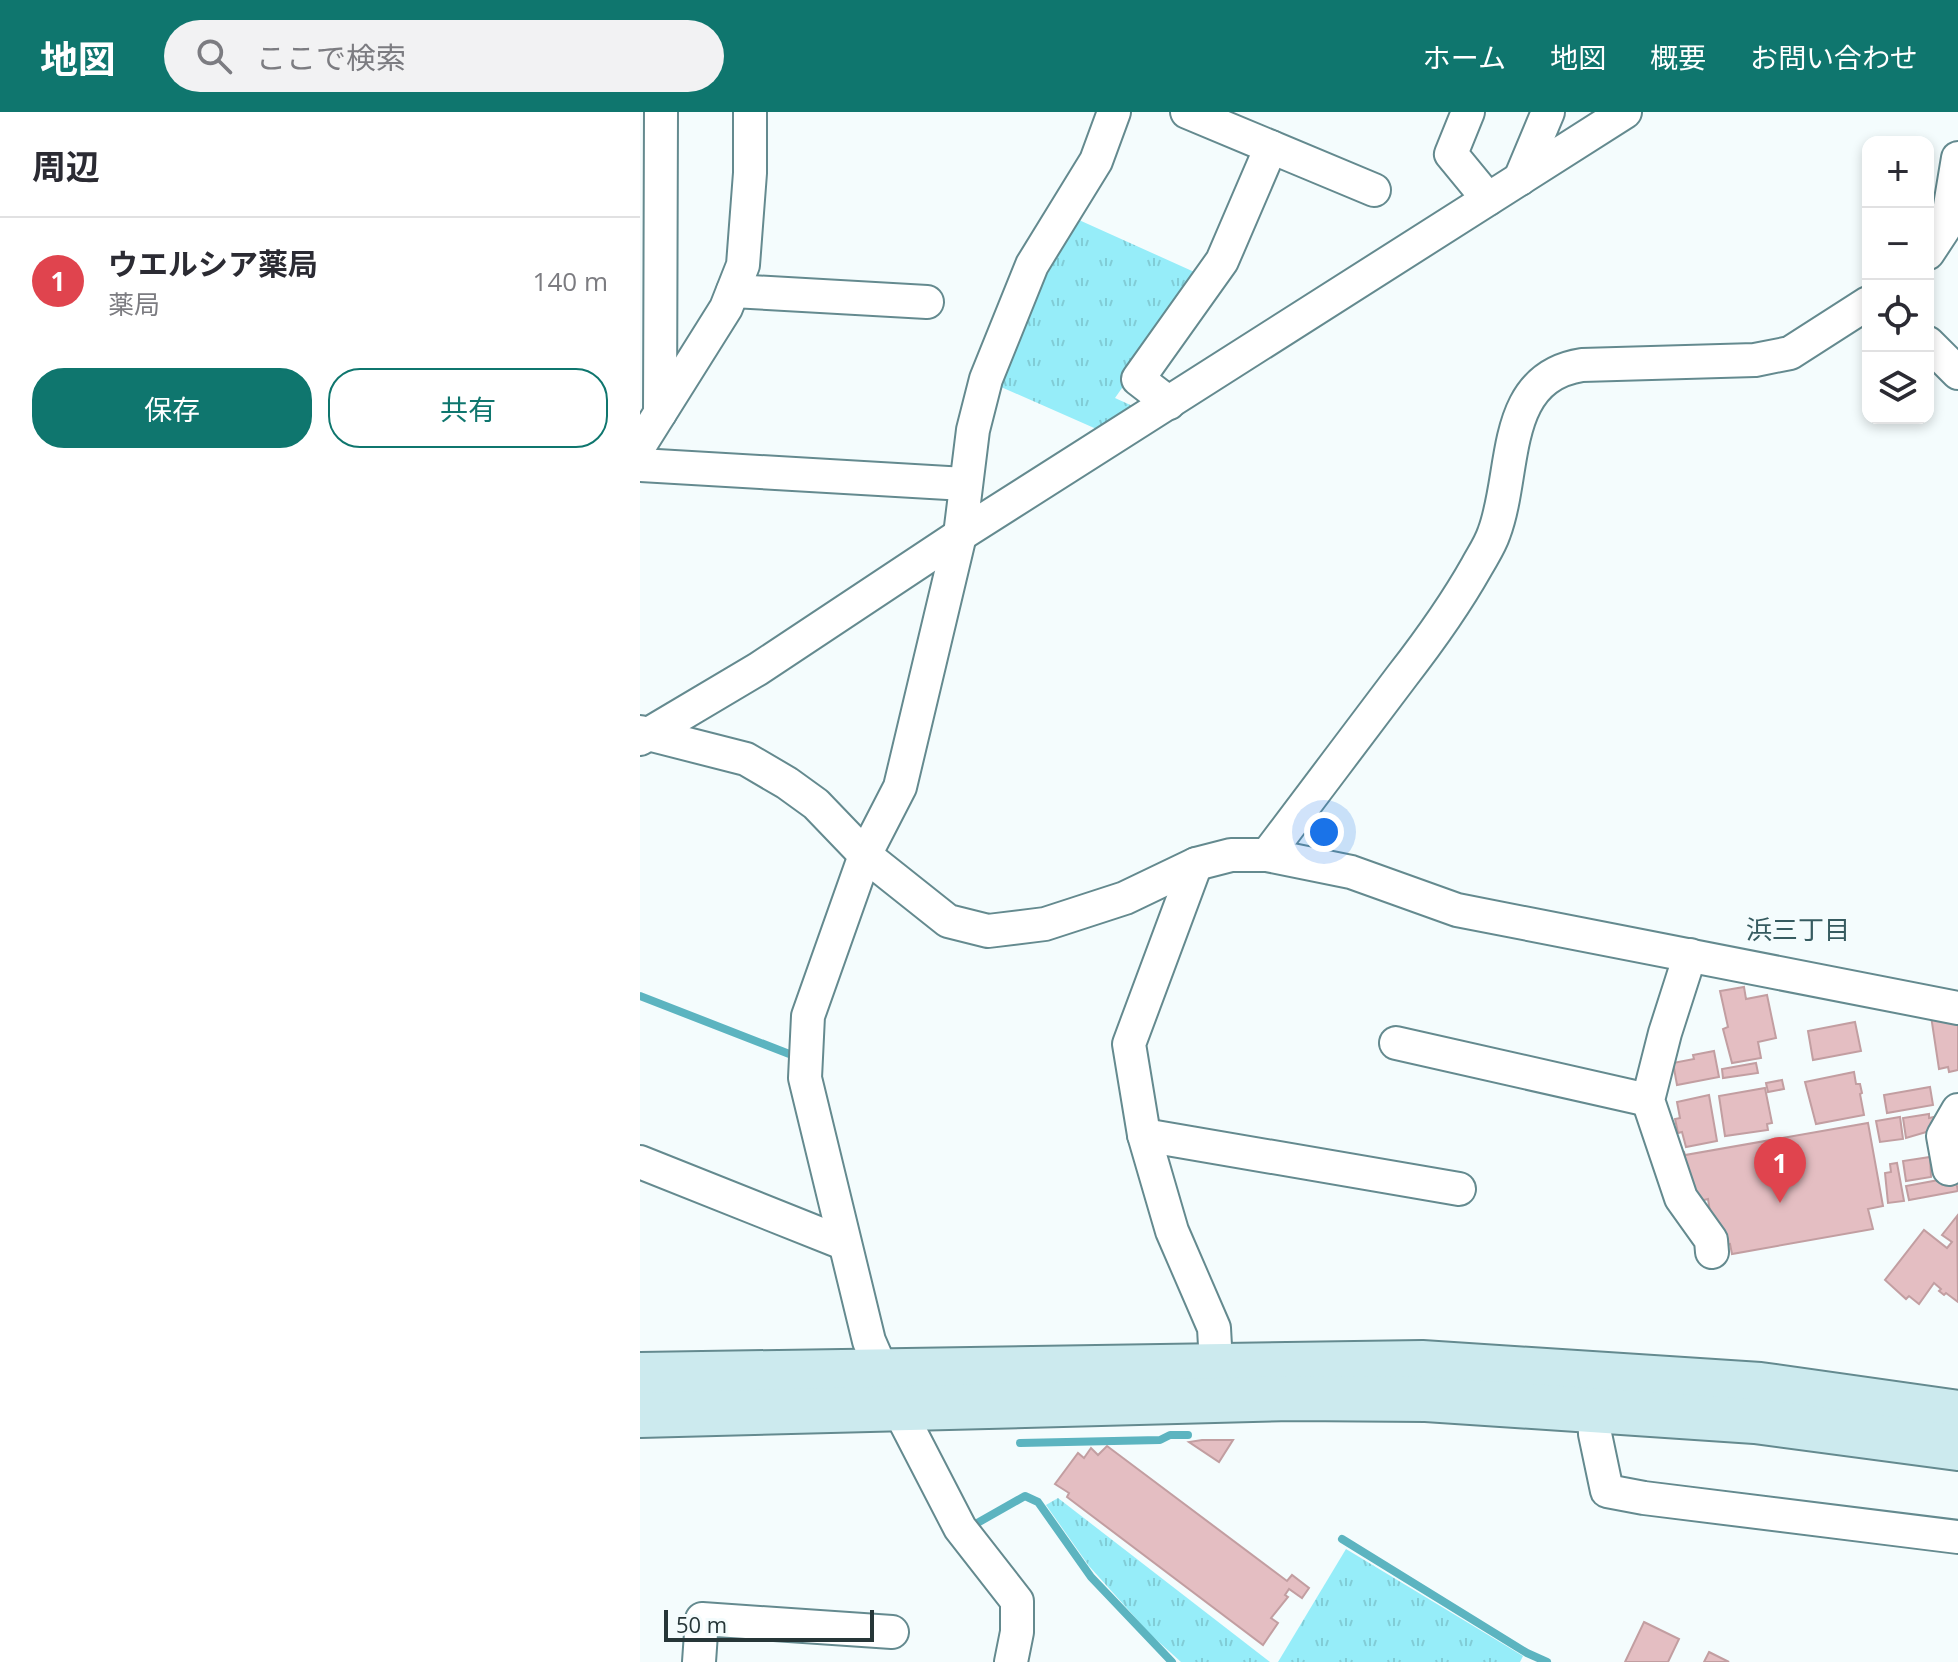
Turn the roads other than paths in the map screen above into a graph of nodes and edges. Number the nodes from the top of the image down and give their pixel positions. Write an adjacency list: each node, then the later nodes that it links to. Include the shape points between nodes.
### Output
1 (661, 112): 21 (street)
2 (750, 112): 15 (street, via 743,265)
3 (1114, 112): 24 (street, via 1096,161 1032,265 986,379)
4 (1187, 112): 8 (street)
5 (1468, 112): 13 (street, via 1451,154)
6 (1548, 112): 10 (street)
7 (1625, 112): 10 (street)
8 (1271, 147): 11 (street); 20 (street, via 1222,261 1138,379)
9 (1958, 158): 12 (street)
10 (1520, 179): 13 (street)
11 (1374, 190)
12 (1955, 194): 14 (street, via 1947,224)
13 (1488, 199): 20 (street)
14 (1934, 244)
15 (733, 291): 16 (street); 21 (street)
16 (927, 302)
17 (1862, 307): 28 (street, via 1790,353 1755,360 1582,365 1545,377 1528,395 1517,427 1494,536 1453,609)
18 (1934, 349): 19 (street)
19 (1958, 373)
20 (1169, 403): 25 (street)
21 (660, 413): 22 (street)
22 (640, 445)
23 (640, 465): 24 (street)
24 (965, 484): 25 (street)
25 (960, 535): 26 (street, via 758,669); 27 (street, via 900,787)
26 (642, 735): 27 (street, via 746,759 816,804)
27 (865, 855): 29 (street, via 948,921 988,931 1045,924 1125,898); 39 (street, via 808,1016 805,1078)
28 (1267, 855): 29 (street, via 1231,855); 30 (street, via 1351,872 1457,910)
29 (1196, 864): 35 (street, via 1129,1044)
30 (1690, 955): 31 (street); 33 (street)
31 (1958, 1008)
32 (1396, 1043): 33 (street)
33 (1648, 1100): 40 (street, via 1681,1198 1711,1240)
34 (1958, 1110): 37 (street, via 1943,1136)
35 (1144, 1135): 38 (street); 41 (street, via 1172,1231 1214,1328)
36 (640, 1162): 39 (street)
37 (1949, 1169)
38 (1459, 1189)
39 (843, 1243): 43 (street, via 869,1341)
40 (1712, 1252)
41 (1216, 1364): 43 (street); 45 (street, via 1422,1363 1585,1373 1760,1385)
42 (640, 1375): 43 (street)
43 (891, 1390): 44 (street, via 1426,1399); 46 (street); 51 (street, via 960,1528 1017,1601)
44 (1594, 1409): 47 (street, via 1755,1421); 48 (street, via 1607,1491)
45 (1958, 1413)
46 (640, 1415)
47 (1958, 1448)
48 (1958, 1537)
49 (892, 1632): 50 (street, via 702,1619)
50 (699, 1662)
51 (1011, 1662)

